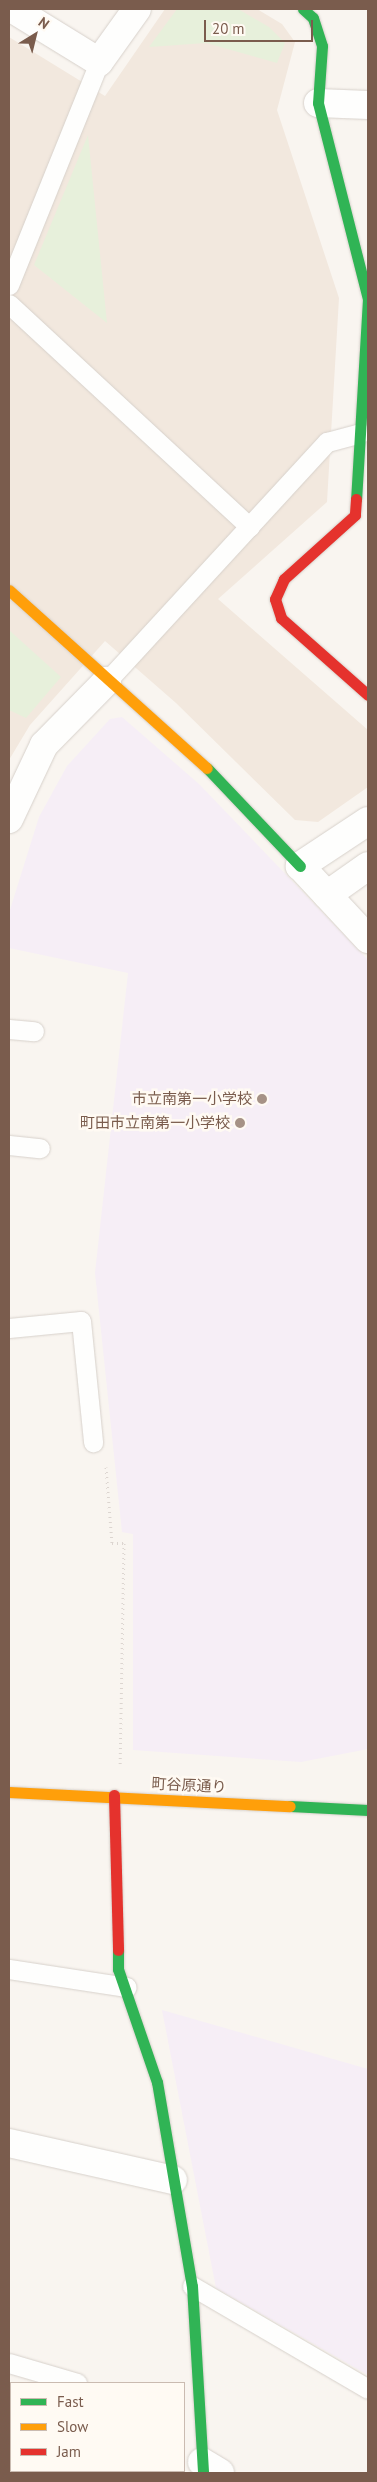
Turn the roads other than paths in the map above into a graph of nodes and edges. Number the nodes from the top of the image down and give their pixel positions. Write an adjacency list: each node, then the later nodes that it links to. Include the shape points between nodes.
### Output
1 (13, 9): 4 (street)
2 (137, 9): 4 (street)
3 (303, 9): 5 (street, via 313,18 322,46)
4 (99, 62): 7 (lane)
5 (318, 103): 6 (street); 9 (street, via 368,299)
6 (368, 105)
7 (9, 285)
8 (9, 304): 10 (lane)
9 (361, 433): 10 (lane, via 327,442); 13 (street, via 355,515 284,579 274,599 281,618)
10 (250, 527): 12 (lane)
11 (9, 590): 12 (street)
12 (107, 681): 14 (street, via 44,745); 16 (street, via 208,769)
13 (368, 695)
14 (9, 819)
15 (368, 821): 16 (street)
16 (300, 866): 18 (street)
17 (368, 866): 18 (street)
18 (327, 895): 19 (street)
19 (368, 939)
20 (9, 1029): 21 (lane)
21 (34, 1030)
22 (9, 1145): 23 (lane)
23 (40, 1148)
24 (9, 1328): 25 (lane, via 81,1321)
25 (93, 1442)
26 (9, 1792): 27 (street, 町谷原通り)
27 (117, 1795): 28 (street, 町谷原通り); 30 (street, via 118,1969)
28 (368, 1810)
29 (9, 1969): 30 (lane)
30 (126, 1987): 32 (street, via 157,2082)
31 (9, 2143): 32 (street)
32 (172, 2180): 33 (street)
33 (192, 2286): 36 (lane); 37 (street)
34 (9, 2363): 35 (lane)
35 (75, 2382)
36 (368, 2389)
37 (192, 2417): 38 (street)
38 (208, 2469)

